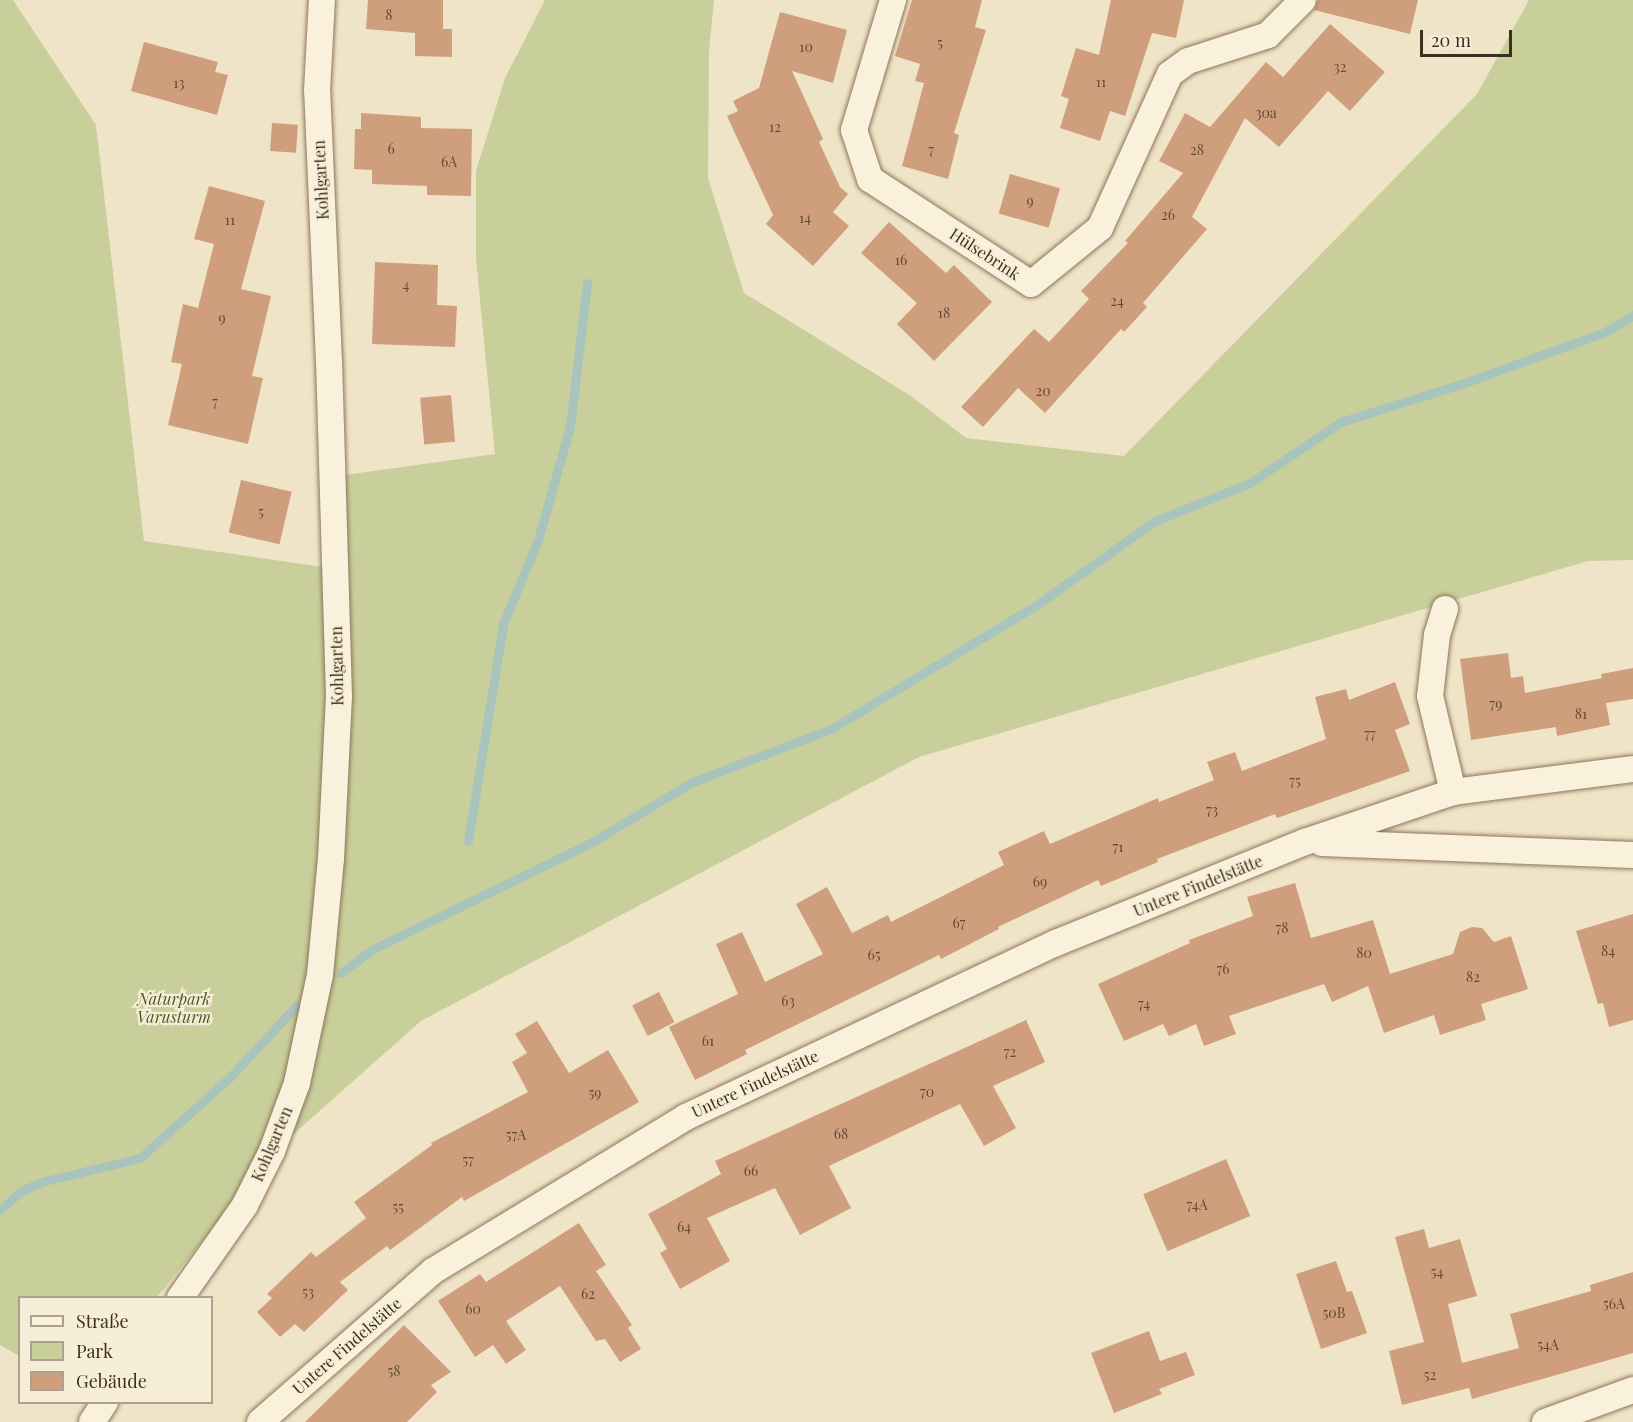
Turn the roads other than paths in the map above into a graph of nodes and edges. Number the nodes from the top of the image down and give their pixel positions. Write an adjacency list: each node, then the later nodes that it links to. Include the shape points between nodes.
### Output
1 (322, 0): 9 (street, Kohlgarten, via 317,91 339,697 331,859 320,975 297,1083 273,1151 245,1205)
2 (893, 0): 3 (street, Hülsebrink, via 854,130 870,179 1031,284 1100,228 1170,74 1188,61 1268,35)
3 (1303, 0)
4 (1445, 609): 6 (street, via 1437,635 1430,696)
5 (1633, 769): 6 (street, Untere Findelstätte)
6 (1453, 792): 7 (street, Untere Findelstätte)
7 (1305, 842): 8 (street, Untere Findelstätte); 13 (street, Untere Findelstätte, via 1056,943 686,1116 433,1271)
8 (1633, 855)
9 (181, 1296)
10 (1633, 1390): 14 (street)
11 (104, 1404): 12 (street)
12 (92, 1422)
13 (260, 1422)
14 (1545, 1422)

